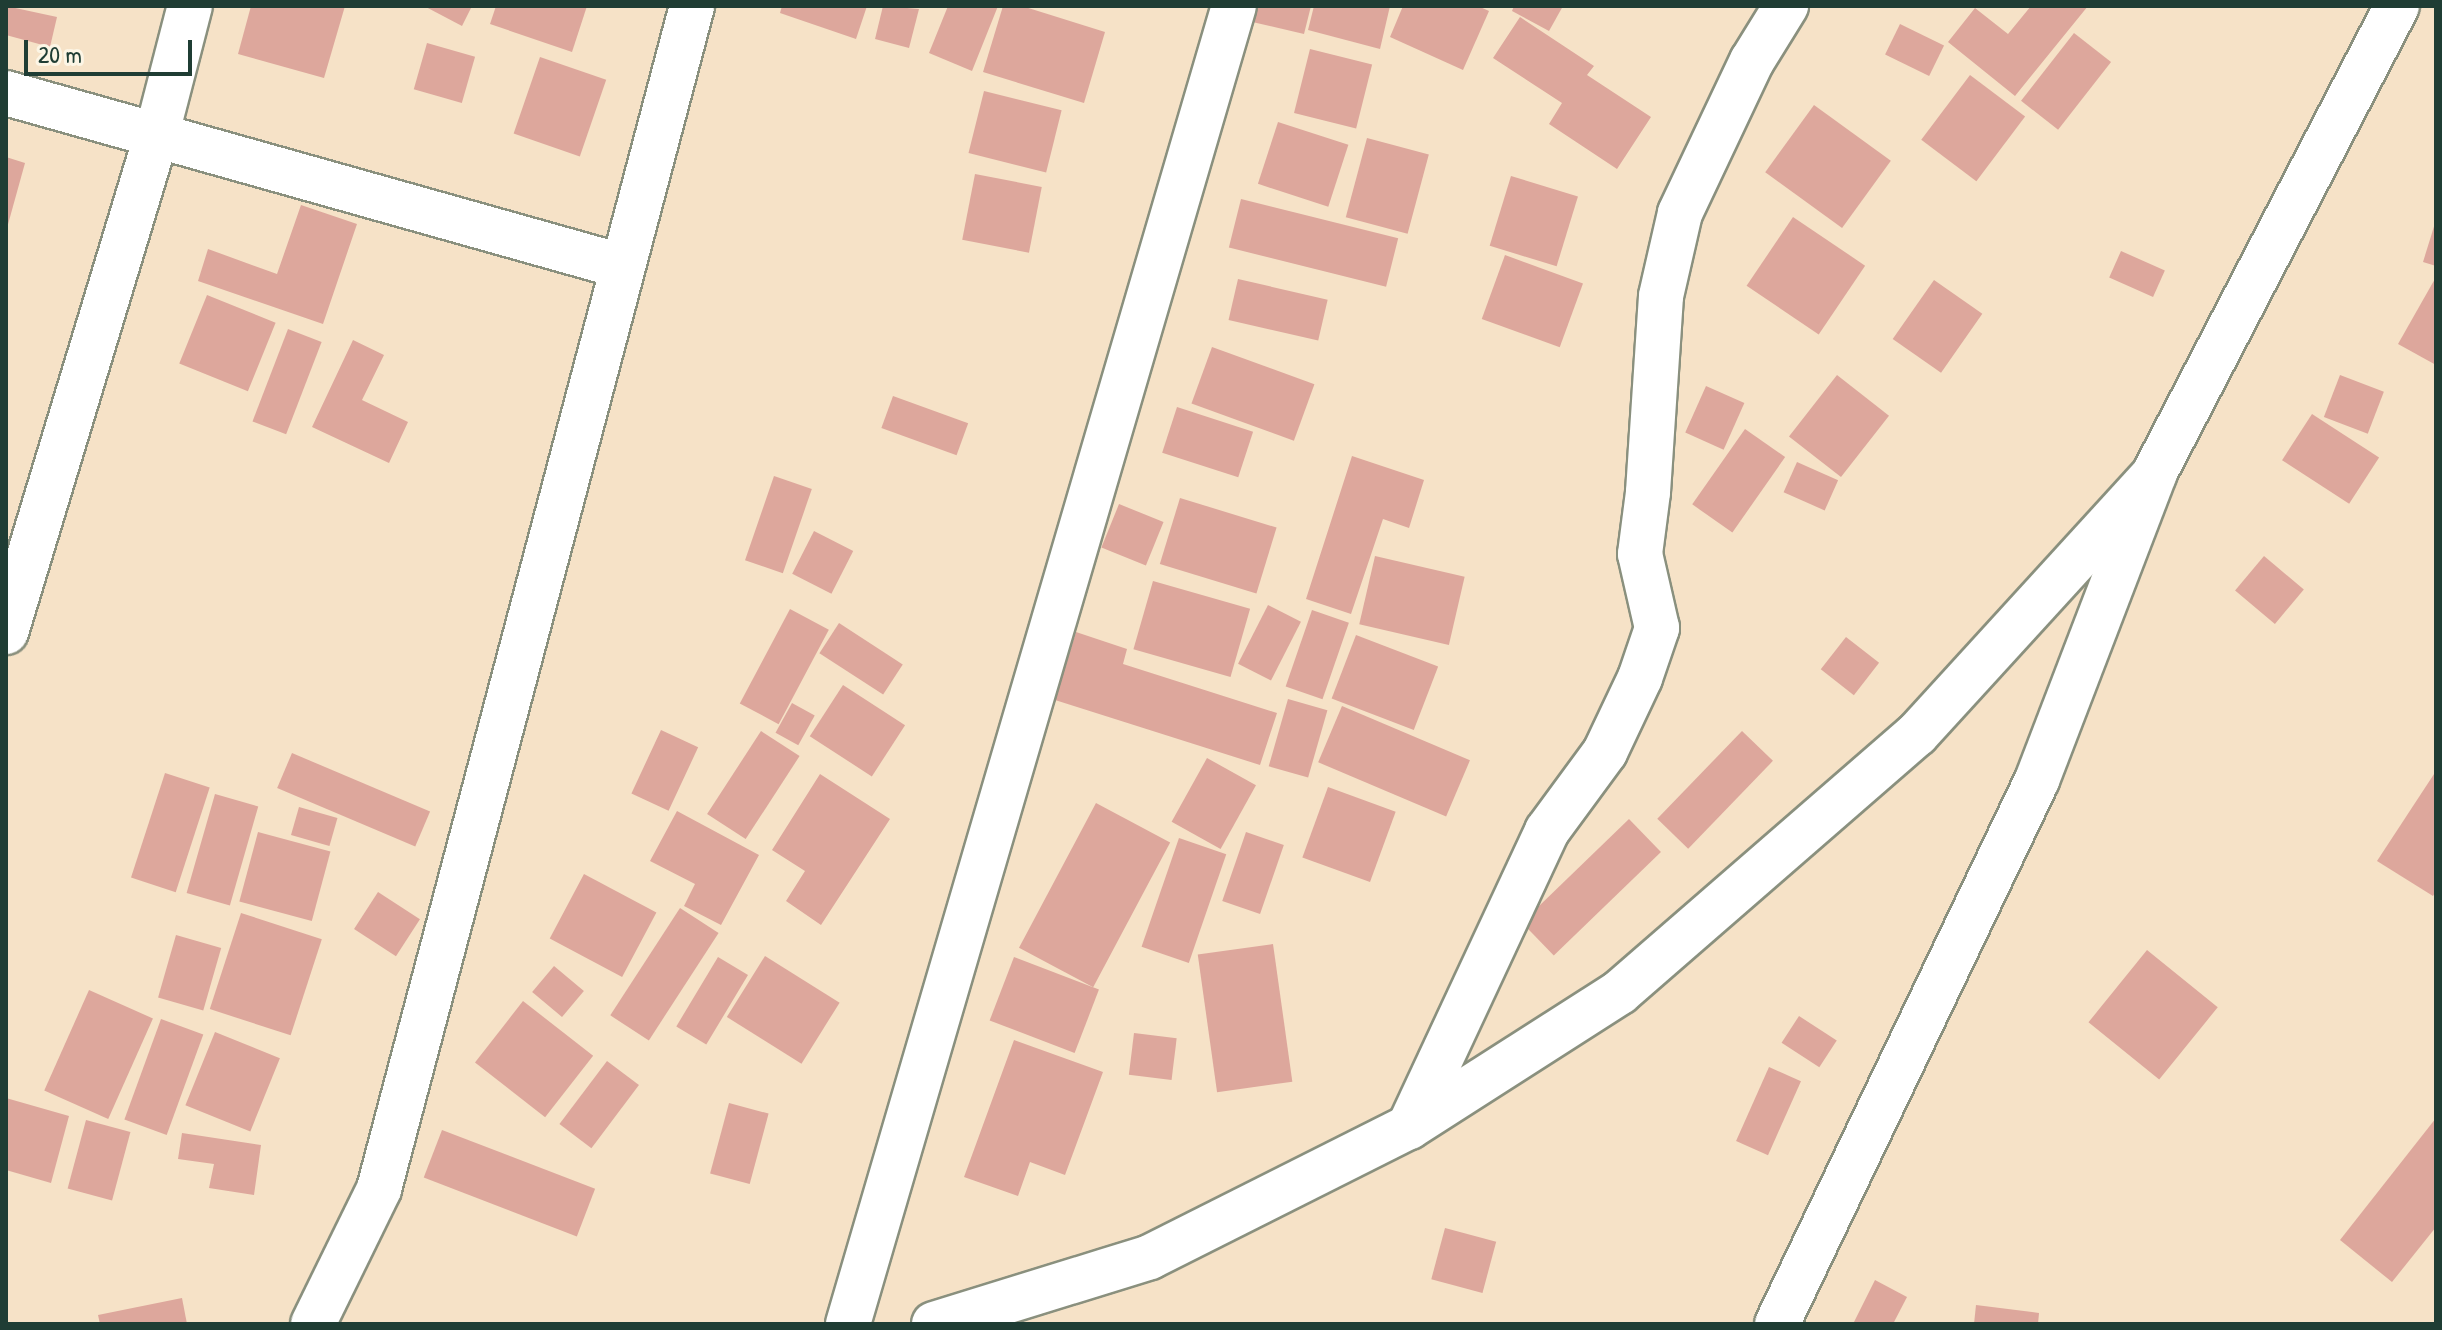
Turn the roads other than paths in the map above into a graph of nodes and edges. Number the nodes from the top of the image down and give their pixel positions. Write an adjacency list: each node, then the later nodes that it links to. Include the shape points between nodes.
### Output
1 (190, 6): 7 (street)
2 (692, 6): 8 (street)
3 (1234, 6): 13 (street)
4 (1786, 6): 11 (street, via 1752,61 1680,213 1661,296 1640,554 1657,628 1605,752 1547,831)
5 (2397, 6): 9 (street)
6 (6, 93): 7 (street)
7 (156, 137): 8 (street); 10 (street)
8 (621, 266): 12 (street, via 379,1189)
9 (2155, 472): 11 (street, via 1917,734 1620,992); 15 (street, via 2037,780)
10 (6, 632)
11 (1409, 1127): 14 (street, via 1150,1257)
12 (313, 1324)
13 (848, 1324)
14 (934, 1324)
15 (1777, 1324)

